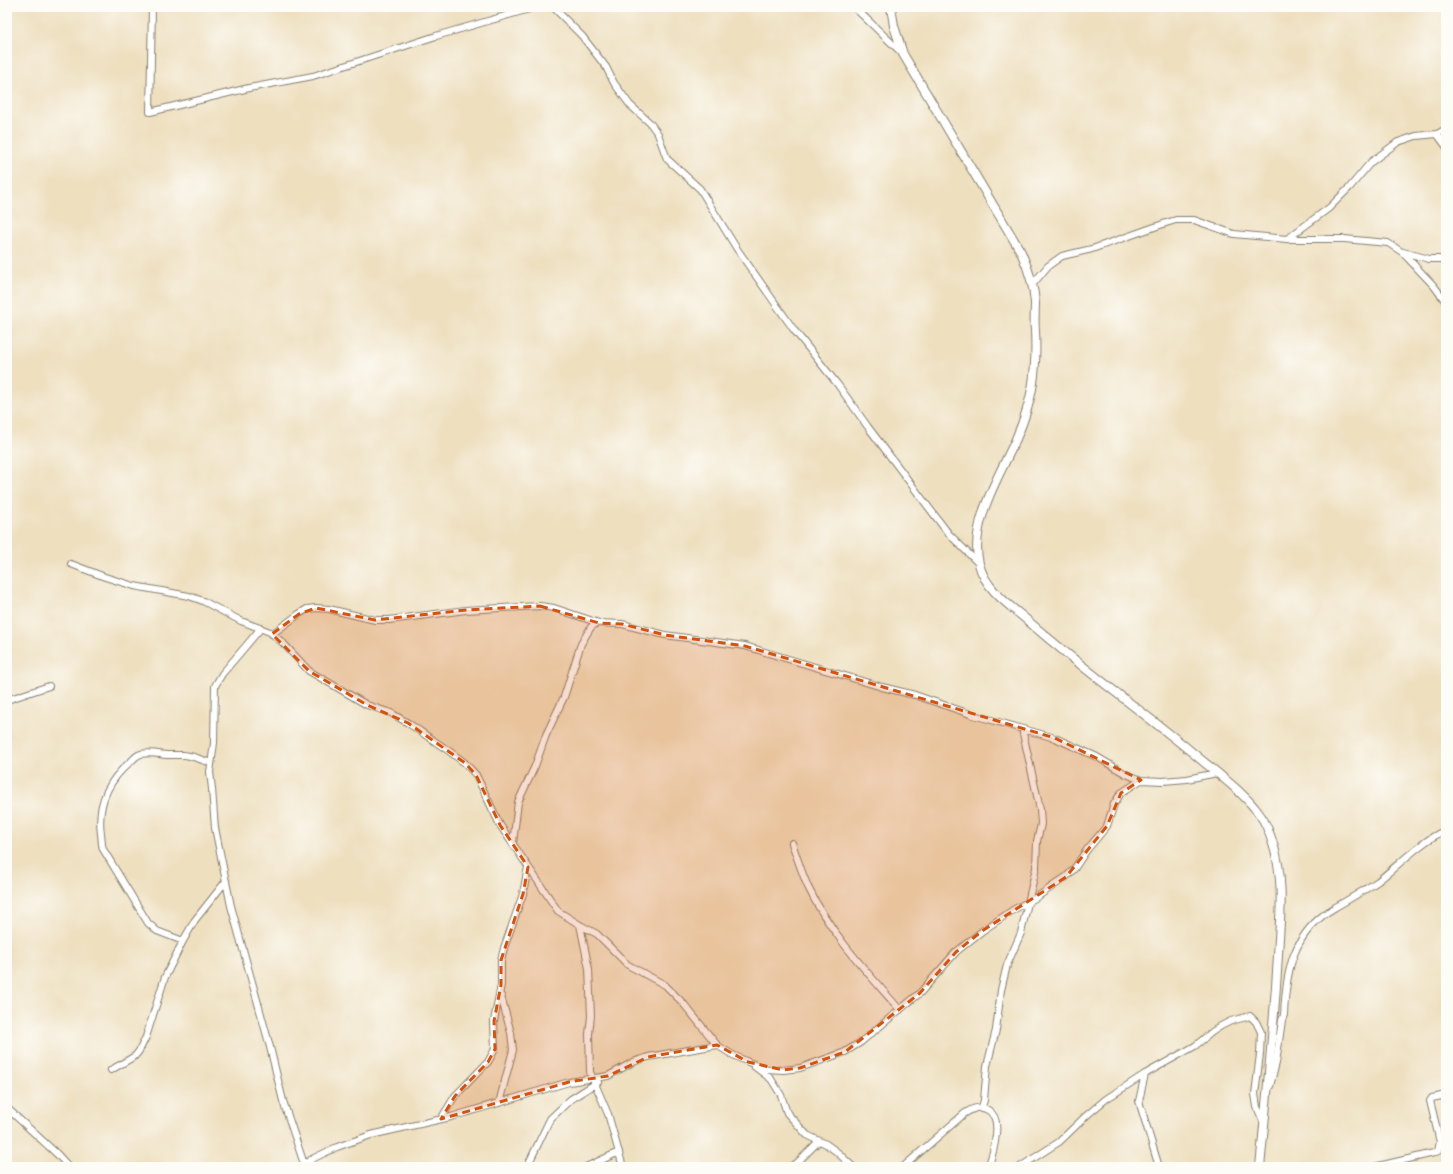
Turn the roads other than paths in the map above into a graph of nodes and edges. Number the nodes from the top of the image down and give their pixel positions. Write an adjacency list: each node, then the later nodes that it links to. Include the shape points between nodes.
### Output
1 (152, 7): 2 (street, via 150,112 313,76 429,38)
2 (536, 7)
3 (553, 7): 16 (street, via 582,36 630,105 650,123 658,134 667,159 700,189 737,249 794,330 948,533)
4 (854, 7): 6 (street)
5 (891, 7): 6 (street)
6 (903, 54): 13 (street, via 1021,252)
7 (1446, 129): 8 (street)
8 (1437, 134): 9 (street); 10 (street, via 1416,136 1398,142 1371,162 1329,208)
9 (1446, 146)
10 (1287, 239): 11 (street, via 1381,242 1388,243); 13 (street, via 1234,234 1194,220 1176,220 1092,249 1062,256 1048,266)
11 (1402, 252): 12 (street, via 1429,259); 14 (street)
12 (1446, 259)
13 (1032, 285): 16 (street, via 1036,345 1035,373 1030,400 1017,437 982,516 977,547)
14 (1446, 302)
15 (71, 564): 18 (street, via 134,586 189,596)
16 (979, 564): 24 (street, via 987,582 1007,603 1057,647)
17 (599, 623): 19 (street, via 540,606 466,610 389,620 374,620 316,608 307,609); 22 (street, via 622,624 665,635 745,646); 27 (street, via 591,627 581,644 564,697 518,802)
18 (261, 628): 19 (street); 23 (street, via 215,686)
19 (272, 634): 27 (street, via 309,671 367,705 391,713 408,723 464,763 476,775 500,825)
20 (49, 686): 21 (street)
21 (7, 700)
22 (1022, 729): 25 (street, via 1077,747); 31 (street, via 1041,818 1036,868)
23 (211, 763): 30 (street, via 215,828); 33 (street, via 184,755 155,753 137,756 121,769 110,784 105,793 99,821 103,849 148,923 157,931)
24 (1217, 774): 25 (street, via 1163,781); 41 (street, via 1260,815 1274,846 1280,877 1277,971)
25 (1141, 780): 31 (street, via 1117,797 1107,826 1074,869 1057,884)
26 (1446, 830): 41 (street, via 1421,846 1366,890 1333,908 1302,937 1290,963 1286,980 1284,1014 1276,1063)
27 (513, 843): 29 (street)
28 (792, 843): 35 (street, via 809,888 839,937)
29 (528, 867): 32 (street, via 558,911); 34 (street, via 523,894 501,960)
30 (226, 881): 33 (street, via 195,920); 50 (street, via 283,1101)
31 (1028, 902): 35 (street, via 995,922 956,952 929,984); 44 (street, via 1021,933 1007,966 1001,990)
32 (580, 925): 36 (street, via 598,934 628,965 664,985 676,995); 40 (street, via 589,969 590,1068)
33 (183, 941): 38 (street, via 165,977 139,1051)
34 (500, 992): 43 (street, via 512,1033 513,1050); 46 (street, via 494,1021 496,1042 493,1055 455,1096)
35 (900, 1010): 37 (street, via 845,1052 800,1068 767,1069)
36 (717, 1045): 37 (street); 40 (street, via 648,1057)
37 (748, 1062): 48 (street, via 770,1079 790,1116 807,1135)
38 (111, 1070)
39 (1145, 1074): 47 (street, via 1195,1046 1231,1020 1250,1016 1260,1032 1255,1094); 59 (street, via 1106,1099 1059,1142); 60 (street, via 1139,1102)
40 (594, 1081): 43 (street, via 569,1082); 49 (street, via 608,1114); 52 (street, via 550,1119)
41 (1268, 1092): 47 (street)
42 (1446, 1095): 62 (street, via 1432,1098 1430,1101 1440,1142 1438,1151)
43 (499, 1103): 46 (street)
44 (982, 1107): 57 (street, via 971,1109 964,1114); 58 (street, via 987,1108 996,1125)
45 (7, 1108): 51 (street)
46 (441, 1119): 50 (street, via 371,1135 337,1147)
47 (1264, 1125): 61 (street)
48 (819, 1141): 55 (street, via 797,1163); 56 (street, via 837,1152)
49 (618, 1152): 53 (street); 54 (street)
50 (303, 1166)
51 (69, 1167)
52 (527, 1167)
53 (586, 1167)
54 (623, 1167)
55 (789, 1167)
56 (853, 1167)
57 (903, 1167)
58 (988, 1167)
59 (1020, 1167)
60 (1159, 1167)
61 (1260, 1167)
62 (1374, 1167)

